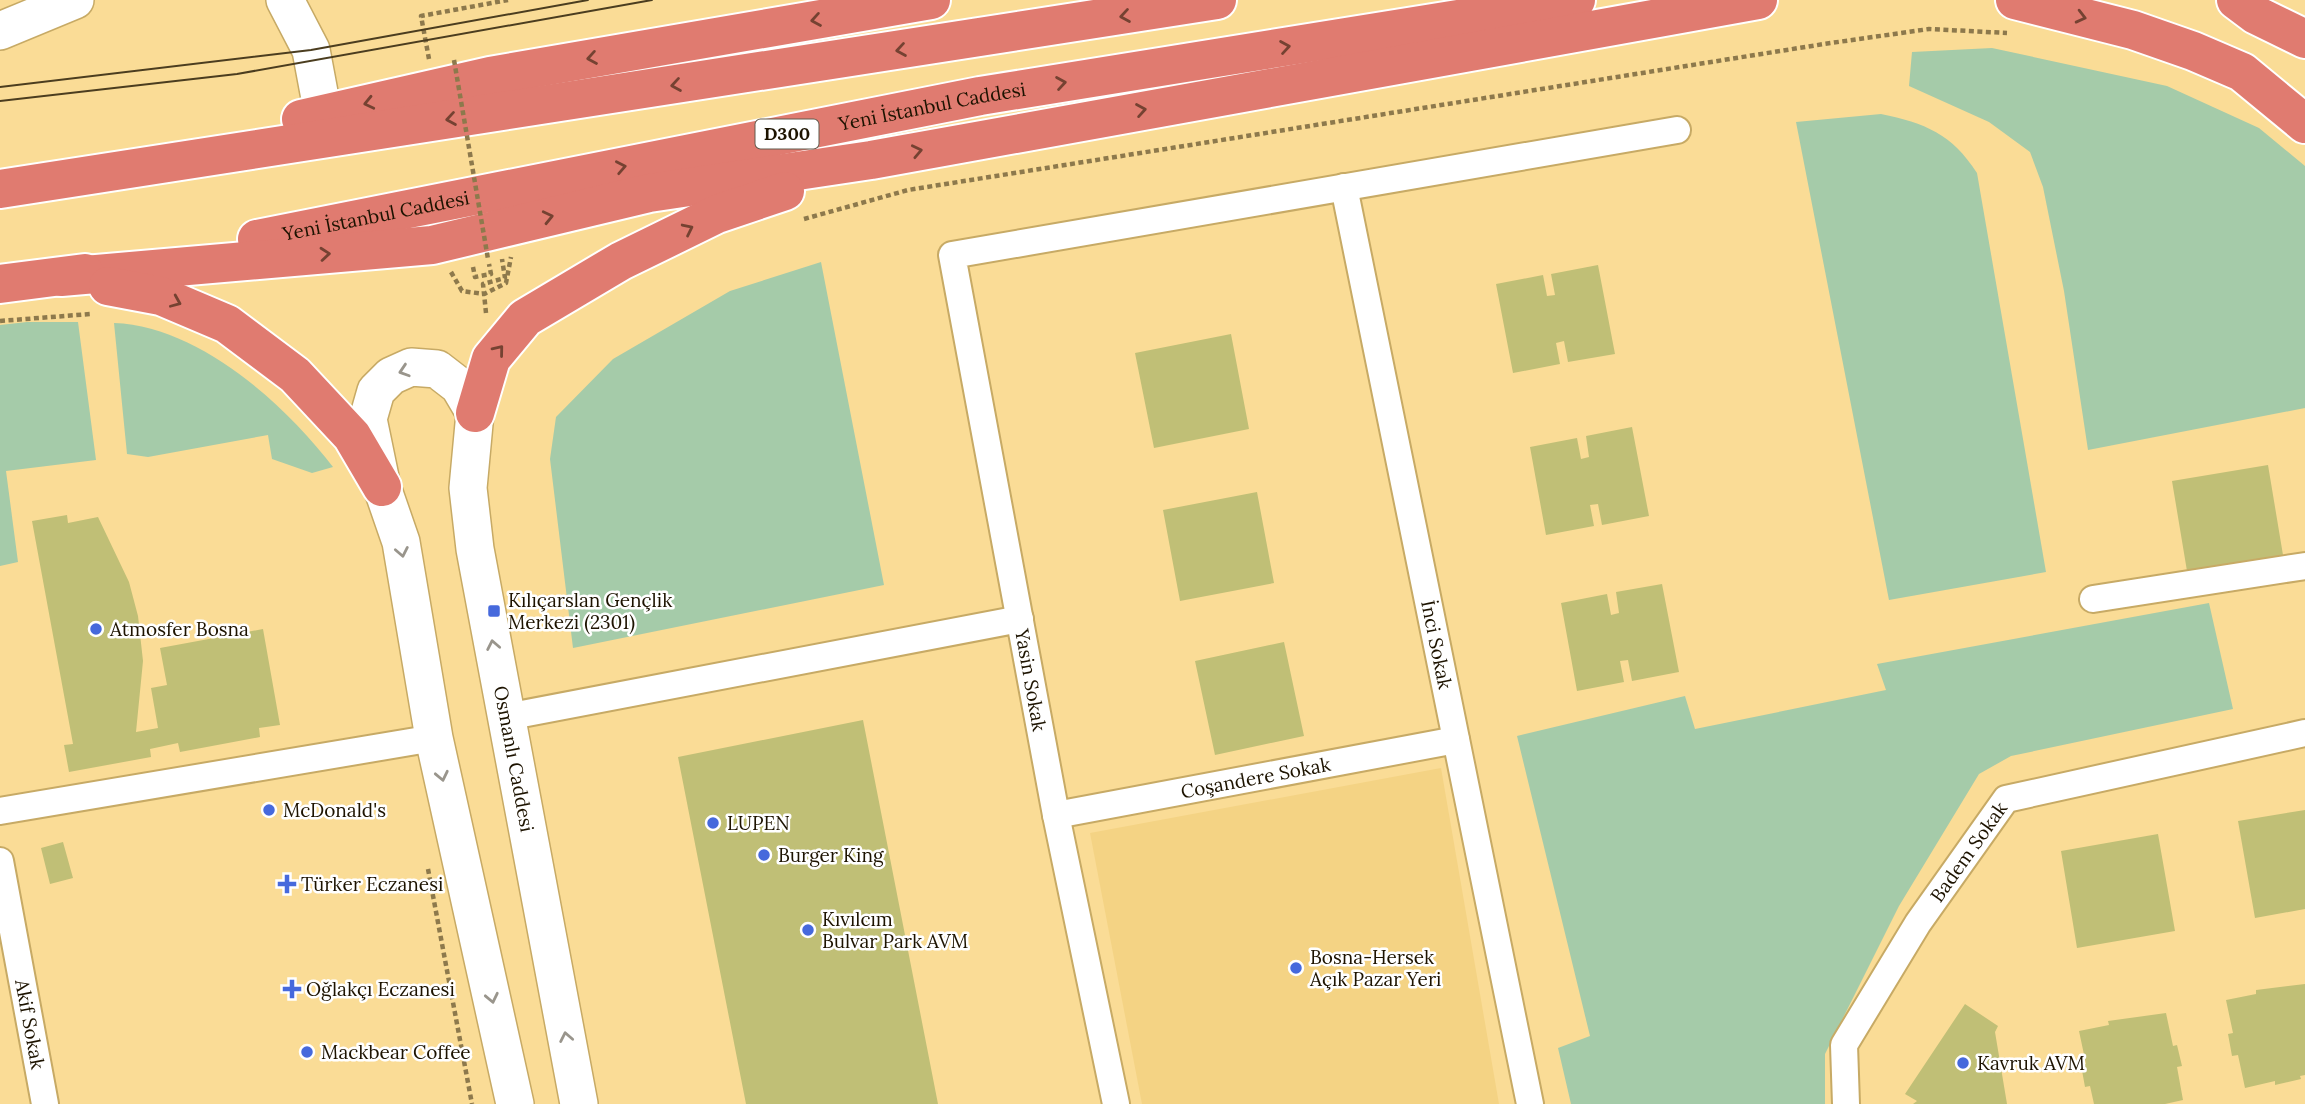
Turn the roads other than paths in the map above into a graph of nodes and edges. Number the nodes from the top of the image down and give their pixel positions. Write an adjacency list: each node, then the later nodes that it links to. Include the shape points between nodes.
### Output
1 (931, 0): 13 (highway, one-way to 13, via 490,76)
2 (1217, 0): 17 (highway, one-way to 17)
3 (1576, 0): 20 (highway, Yeni İstanbul Caddesi / D300, one-way to 3, via 980,96)
4 (1757, 0): 5 (highway); 16 (highway, one-way to 4)
5 (1764, 0)
6 (2221, 0): 9 (highway)
7 (287, 1): 13 (street, via 312,50)
8 (61, 4): 11 (street)
9 (2246, 8): 12 (highway)
10 (2018, 17): 14 (highway, one-way to 14, via 2133,30 2205,56 2242,72)
11 (0, 31)
12 (2305, 39)
13 (323, 114): 17 (highway)
14 (2305, 124)
15 (1676, 130): 18 (street)
16 (872, 160): 20 (highway, one-way to 16, via 432,245 649,193); 22 (highway, one-way to 16, via 491,359 525,318 621,261 717,214)
17 (61, 179): 19 (highway)
18 (1344, 187): 26 (street, Yasin Sokak, via 952,255); 30 (street, İnci Sokak)
19 (0, 189)
20 (61, 277): 21 (highway, Yeni İstanbul Caddesi / D300); 23 (highway, one-way to 23, via 161,296 227,324 295,375 352,436)
21 (0, 284)
22 (475, 414): 23 (street, one-way to 23, via 459,386 437,369 411,367 391,376 376,391 368,419); 27 (street, Osmanlı Caddesi, one-way to 22, via 468,488)
23 (382, 487): 29 (street, one-way to 29, via 401,542)
24 (2305, 566): 25 (street)
25 (2093, 599)
26 (1020, 619): 27 (street); 32 (street, Yasin Sokak)
27 (506, 717): 36 (street, Osmanlı Caddesi, one-way to 27)
28 (2305, 733): 39 (street, Badem Sokak, via 2006,799 1919,923 1844,1045)
29 (434, 738): 31 (street); 35 (street, one-way to 35)
30 (1455, 740): 32 (street, Coşandere Sokak); 38 (street, İnci Sokak)
31 (0, 811)
32 (1056, 816): 37 (street, Yasin Sokak)
33 (0, 861): 34 (street, Akif Sokak)
34 (45, 1104)
35 (515, 1104)
36 (579, 1104)
37 (1116, 1104)
38 (1530, 1104)
39 (1846, 1104)

